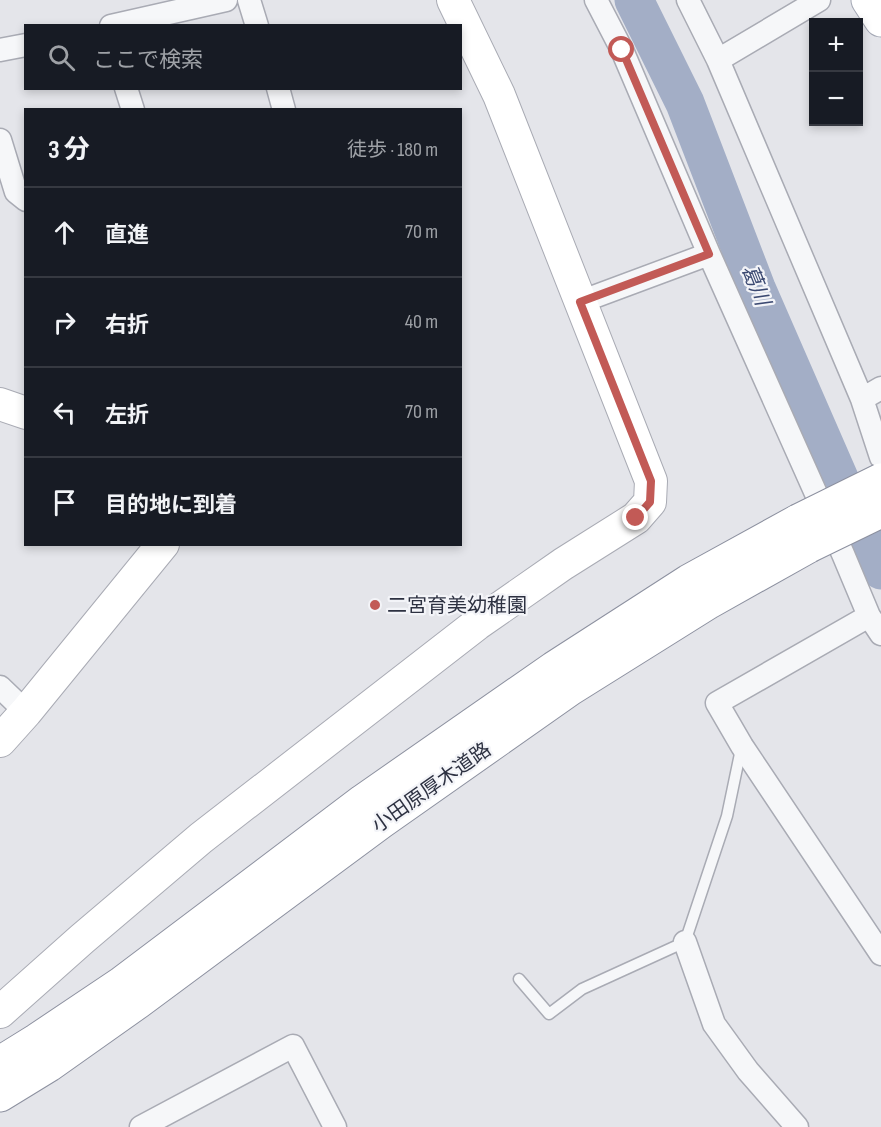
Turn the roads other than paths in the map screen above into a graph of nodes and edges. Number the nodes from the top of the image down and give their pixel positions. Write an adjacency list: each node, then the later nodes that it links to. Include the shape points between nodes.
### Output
1 (226, 0): 9 (street)
2 (249, 0): 10 (street)
3 (453, 0): 21 (street, via 499,95)
4 (596, 0): 20 (street, via 622,50)
5 (688, 0): 13 (street)
6 (819, 0): 13 (street)
7 (868, 0): 8 (main road)
8 (881, 20)
9 (120, 24)
10 (256, 24)
11 (24, 45): 12 (street)
12 (0, 50)
13 (718, 60): 22 (street)
14 (127, 90): 16 (street)
15 (279, 90): 17 (street)
16 (132, 108)
17 (283, 108)
18 (0, 140): 19 (street, via 16,192)
19 (24, 198)
20 (709, 254): 21 (street); 30 (street)
21 (580, 302): 38 (street, via 651,481 650,502 636,518 477,624 210,831)
22 (871, 393): 25 (street)
23 (0, 404): 24 (street)
24 (24, 412)
25 (881, 457)
26 (881, 480): 28 (main road, 小田原厚木道路, bridge)
27 (881, 511): 28 (main road, 小田原厚木道路, bridge)
28 (804, 533): 39 (main road, 小田原厚木道路, via 709,602 570,689 381,822 148,995)
29 (161, 546): 32 (street)
30 (875, 625): 34 (street, via 717,703)
31 (0, 687): 32 (street)
32 (26, 712): 33 (street)
33 (0, 741)
34 (742, 746): 35 (lane, via 727,816); 36 (street)
35 (685, 942): 37 (lane, via 582,989 549,1014); 44 (street, via 714,1024 748,1071)
36 (881, 954)
37 (519, 979)
38 (0, 1012)
39 (43, 1053): 40 (main road, 小田原厚木道路); 41 (main road, 小田原厚木道路)
40 (0, 1063)
41 (0, 1095)
42 (141, 1127): 43 (street, via 293,1046)
43 (335, 1127)
44 (797, 1127)

